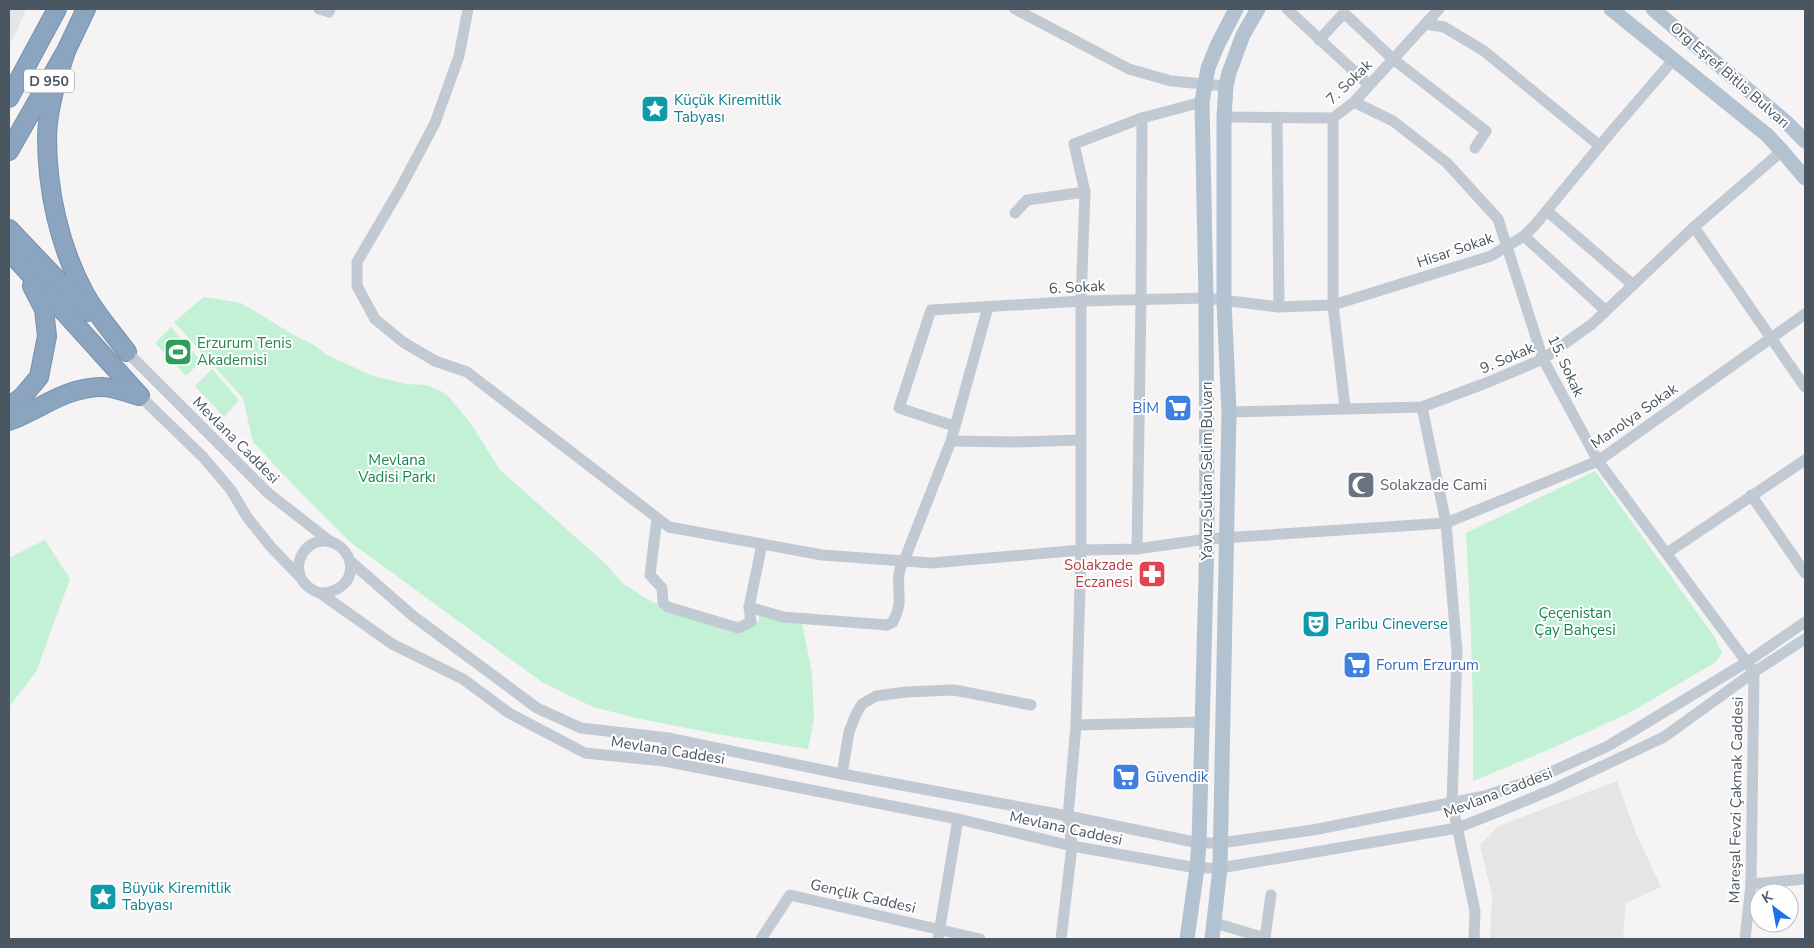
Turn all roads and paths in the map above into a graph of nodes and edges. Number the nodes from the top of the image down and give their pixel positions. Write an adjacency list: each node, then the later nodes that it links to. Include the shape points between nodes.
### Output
1 (56, 9): 21 (highway, D 950)
2 (86, 9): 15 (highway, D 950)
3 (319, 9): 4 (street, via 329,12)
4 (330, 9)
5 (468, 9): 68 (street, Manolya Sokak, via 459,56 435,123 358,262 356,286 375,318 403,342 435,361 468,372)
6 (1015, 9): 18 (street, via 1129,69 1171,81)
7 (1236, 9): 18 (main road, Yavuz Sultan Selim Bulvarı, via 1217,46)
8 (1258, 9): 20 (main road, Yavuz Sultan Selim Bulvarı, via 1243,35)
9 (1287, 9): 14 (street)
10 (1439, 9): 13 (street, 7. Sokak)
11 (1611, 9): 17 (main road)
12 (1653, 9): 28 (main road, Org Eşref Bitlis Bulvarı, via 1787,122)
13 (1425, 24): 16 (street, 7. Sokak); 29 (street, via 1444,28 1484,51)
14 (1319, 40): 16 (street, via 1344,13); 19 (street)
15 (66, 51): 32 (highway, D 950); 53 (highway, via 54,88 47,136 52,197 68,259 86,295)
16 (1393, 59): 19 (street, 7. Sokak); 30 (street, via 1486,131)
17 (1674, 59): 29 (street, Hisar Sokak); 31 (main road)
18 (1204, 85): 20 (street); 22 (main road, Yavuz Sultan Selim Bulvarı)
19 (1369, 85): 23 (street, 7. Sokak)
20 (1226, 86): 24 (main road, Yavuz Sultan Selim Bulvarı)
21 (9, 98)
22 (1202, 102): 26 (street); 43 (main road, Yavuz Sultan Selim Bulvarı)
23 (1354, 102): 27 (street, 7. Sokak); 40 (street, 15. Sokak, via 1393,121 1447,163 1498,219)
24 (1224, 117): 25 (street, 7. Sokak); 46 (main road, Yavuz Sultan Selim Bulvarı)
25 (1277, 117): 27 (street, 7. Sokak); 48 (street)
26 (1142, 118): 34 (street, via 1074,144); 44 (street)
27 (1333, 118): 47 (street)
28 (1805, 142)
29 (1600, 146): 35 (street, Hisar Sokak)
30 (1475, 148)
31 (1782, 150): 33 (main road); 37 (street, 9. Sokak)
32 (9, 151)
33 (1805, 178)
34 (1085, 192): 36 (street, via 1027,200); 45 (street)
35 (1547, 211): 39 (street, Hisar Sokak); 42 (street)
36 (1015, 213)
37 (1694, 226): 42 (street, 9. Sokak); 52 (street)
38 (9, 229): 53 (highway)
39 (1524, 236): 40 (street, Hisar Sokak); 50 (street)
40 (1506, 248): 47 (street, Hisar Sokak, via 1491,256); 54 (street, 15. Sokak)
41 (12, 254): 56 (highway); 57 (highway, via 44,310 47,336 39,377)
42 (1632, 284): 50 (street, 9. Sokak)
43 (1206, 298): 44 (street, 6. Sokak); 46 (street, 6. Sokak); 71 (main road, Yavuz Sultan Selim Bulvarı)
44 (1141, 300): 45 (street, 6. Sokak); 74 (street)
45 (1081, 301): 49 (street, 6. Sokak); 63 (street)
46 (1224, 301): 48 (street, Hisar Sokak); 60 (main road, Yavuz Sultan Selim Bulvarı)
47 (1334, 305): 48 (street, Hisar Sokak); 59 (street)
48 (1279, 307)
49 (988, 308): 62 (street); 62 (street, 6. Sokak, via 931,310 899,408)
50 (1606, 311): 54 (street, 9. Sokak)
51 (1805, 314): 52 (street, Manolya Sokak)
52 (1772, 338): 55 (street); 66 (street, Manolya Sokak)
53 (127, 352): 72 (street, Mevlana Caddesi, via 268,493)
54 (1543, 359): 58 (street, 9. Sokak); 66 (street, 15. Sokak)
55 (1805, 387)
56 (140, 396): 61 (highway, via 104,387 82,389 66,393); 80 (street, via 203,457 232,490 253,525)
57 (9, 407)
58 (1422, 407): 59 (street, 9. Sokak); 69 (street)
59 (1345, 408): 60 (street, 9. Sokak)
60 (1229, 412): 70 (main road, Yavuz Sultan Selim Bulvarı)
61 (9, 421)
62 (954, 426): 64 (street)
63 (1081, 440): 64 (street); 75 (street)
64 (952, 441): 78 (street)
65 (1805, 460): 67 (street)
66 (1598, 461): 69 (street, Manolya Sokak); 76 (street, 15. Sokak)
67 (1752, 495): 76 (street); 79 (street)
68 (657, 518): 73 (street, Manolya Sokak, via 669,527); 82 (street, via 650,575 662,588 663,603 738,628 751,622)
69 (1446, 522): 70 (street, Manolya Sokak); 92 (street, via 1457,652)
70 (1227, 537): 71 (street, Manolya Sokak); 97 (main road, Yavuz Sultan Selim Bulvarı)
71 (1207, 539): 74 (street, Manolya Sokak); 87 (main road, Yavuz Sultan Selim Bulvarı)
72 (330, 542): 77 (street, via 341,547); 80 (street, via 316,542 308,546 299,561)
73 (762, 544): 78 (street, Manolya Sokak, via 822,555); 82 (street)
74 (1137, 549): 75 (street, Manolya Sokak)
75 (1081, 550): 78 (street, Manolya Sokak, via 932,562); 88 (street)
76 (1666, 553): 85 (street, 15. Sokak)
77 (350, 561): 81 (street, via 344,585 328,593); 89 (street, Mevlana Caddesi, via 413,616 537,708 582,728)
78 (904, 561): 82 (street, via 898,579 899,604 894,622 886,625 783,617)
79 (1805, 573)
80 (300, 578): 81 (street, via 305,585)
81 (320, 593): 90 (street, Mevlana Caddesi, via 392,644 462,679 509,713 585,753)
82 (749, 608)
83 (1805, 622): 85 (street, Mevlana Caddesi)
84 (1805, 639): 85 (street, Mevlana Caddesi)
85 (1750, 667): 92 (street, Mevlana Caddesi, via 1608,746 1538,778); 95 (street, Mevlana Caddesi, via 1664,736 1556,788); 102 (street, Mareşal Fevzi Çakmak Caddesi)
86 (1031, 705): 91 (street, via 954,690 876,696 862,704 856,714 849,732)
87 (1202, 722): 88 (street); 96 (main road, Yavuz Sultan Selim Bulvarı)
88 (1076, 725): 93 (street)
89 (668, 738): 90 (street); 91 (street, Mevlana Caddesi)
90 (664, 761): 94 (street, Mevlana Caddesi)
91 (842, 774): 93 (street, Mevlana Caddesi)
92 (1452, 803): 95 (street); 97 (street, Mevlana Caddesi, via 1313,830)
93 (1068, 816): 96 (street, Mevlana Caddesi); 98 (street)
94 (958, 819): 98 (street, Mevlana Caddesi); 107 (street)
95 (1456, 828): 100 (street, Mevlana Caddesi); 113 (street, via 1475,911)
96 (1199, 843): 97 (street, Mevlana Caddesi); 99 (main road, Yavuz Sultan Selim Bulvarı)
97 (1220, 843): 100 (main road, Yavuz Sultan Selim Bulvarı)
98 (1072, 846): 99 (street, Mevlana Caddesi); 110 (street)
99 (1197, 868): 100 (street, Mevlana Caddesi); 111 (main road, Yavuz Sultan Selim Bulvarı)
100 (1220, 868): 106 (main road, Yavuz Sultan Selim Bulvarı)
101 (1805, 879): 103 (street)
102 (1751, 883)
103 (1762, 883)
104 (1271, 895): 106 (street, via 1265,938)
105 (1749, 902): 114 (street, Mareşal Fevzi Çakmak Caddesi)
106 (1215, 923): 112 (main road, Yavuz Sultan Selim Bulvarı)
107 (939, 934): 108 (street, Gençlik Caddesi, via 790,895); 109 (street, Gençlik Caddesi)
108 (761, 939)
109 (980, 939)
110 (1060, 939)
111 (1187, 939)
112 (1212, 939)
113 (1474, 939)
114 (1745, 939)

